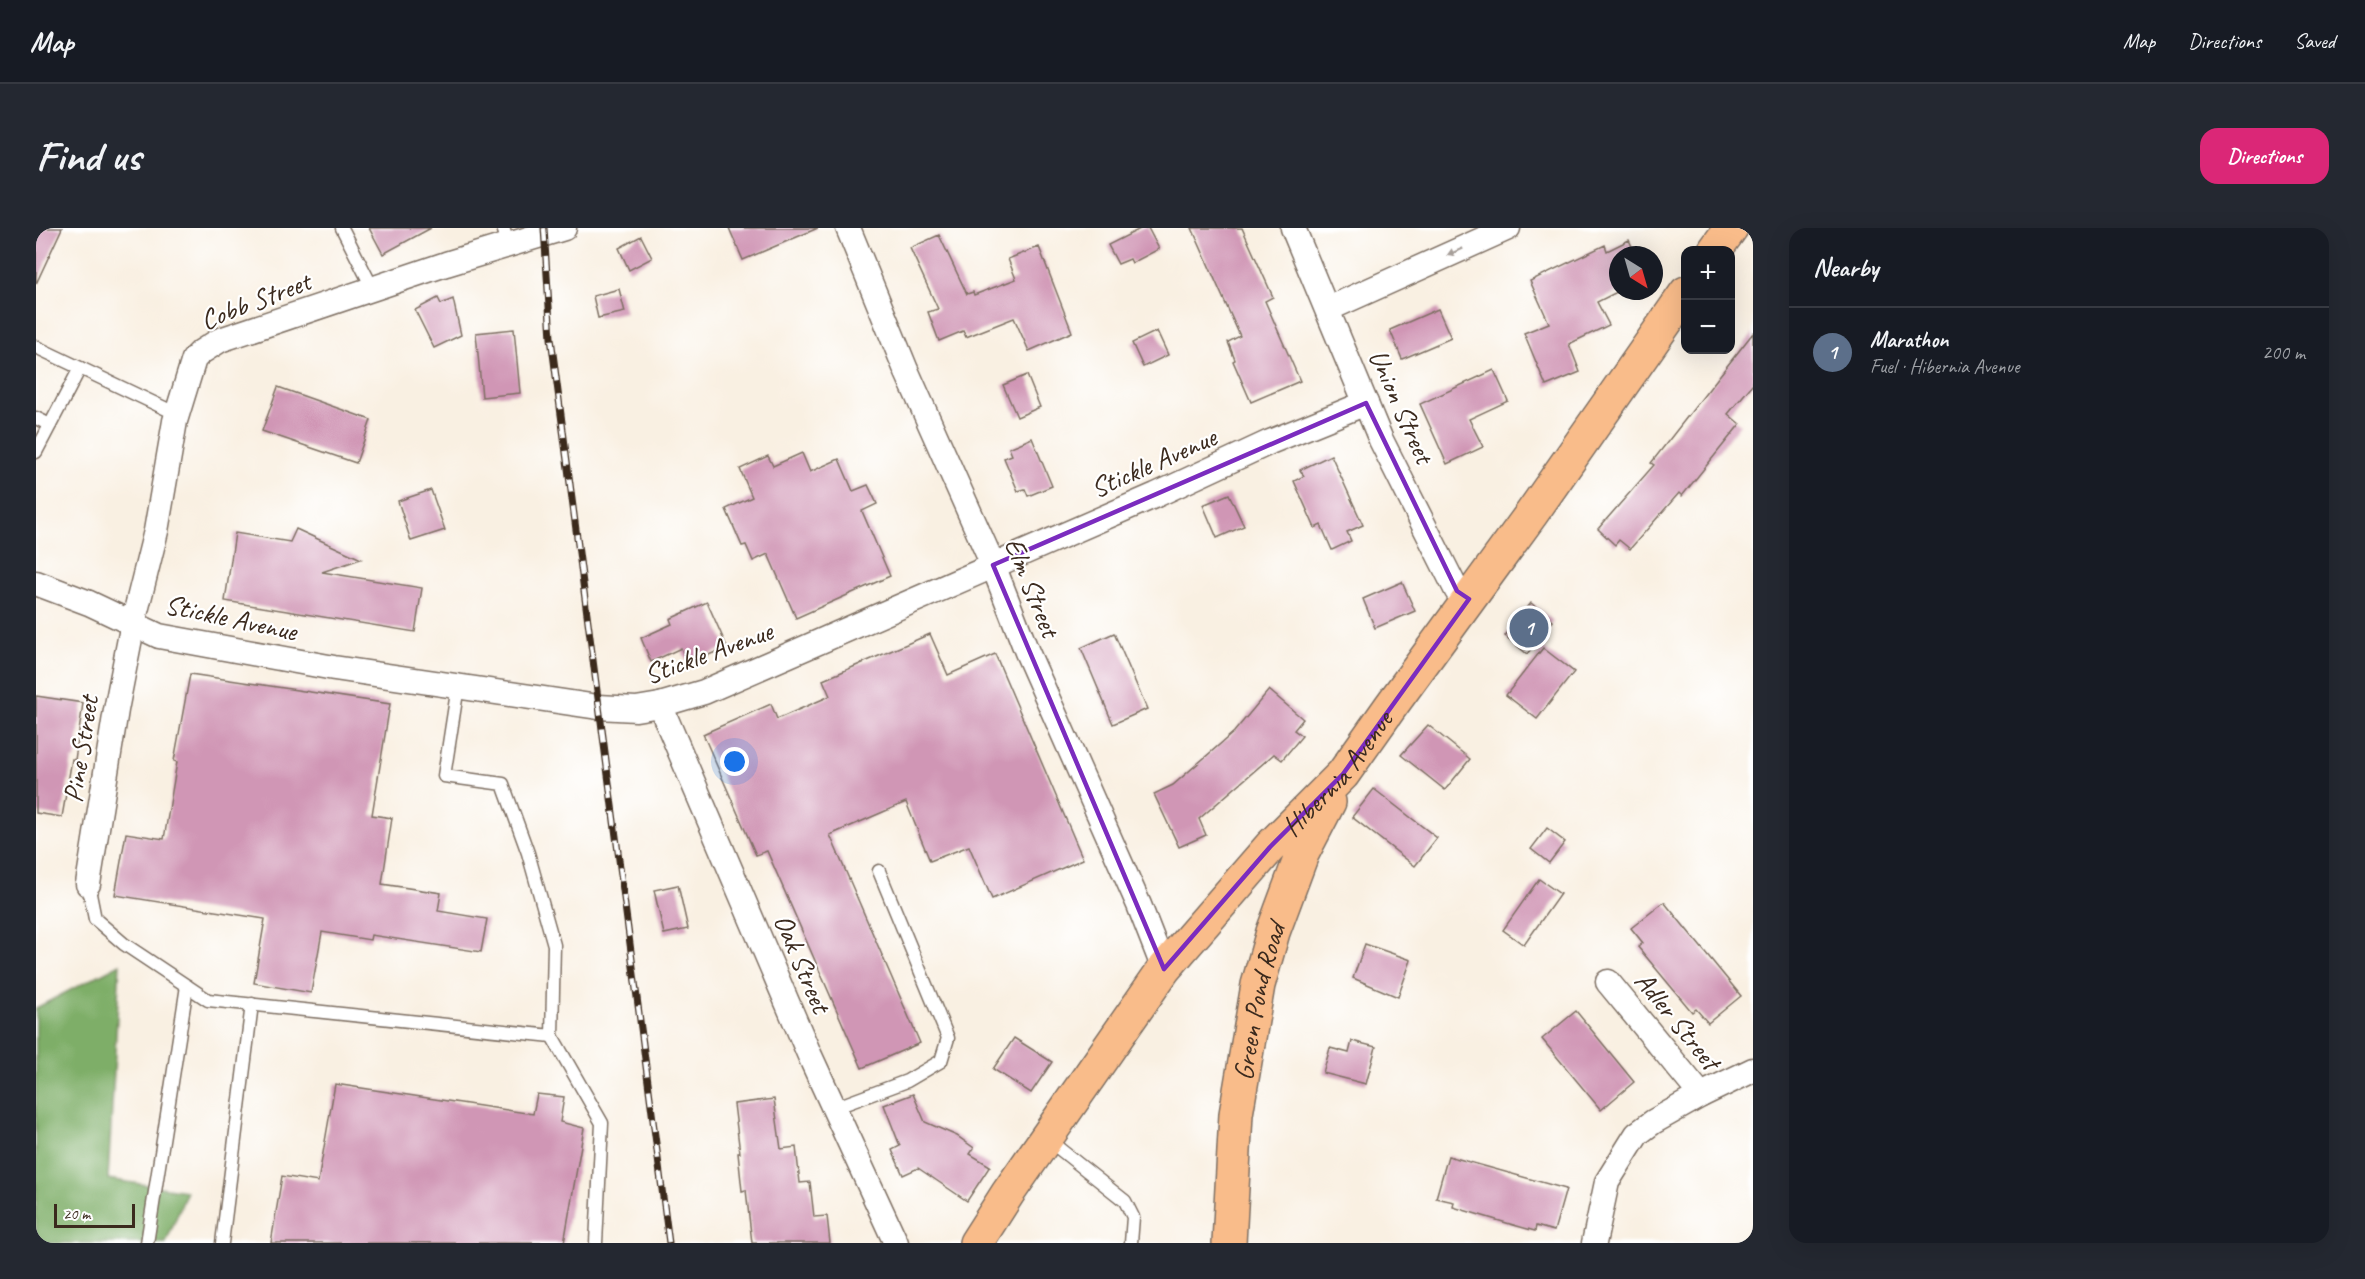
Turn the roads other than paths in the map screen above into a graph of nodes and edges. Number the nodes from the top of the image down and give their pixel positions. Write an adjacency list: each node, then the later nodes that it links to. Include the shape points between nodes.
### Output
1 (342, 228): 9 (lane)
2 (564, 228): 7 (street, Cobb Street)
3 (849, 228): 19 (street, Elm Street, via 906,370)
4 (1293, 228): 11 (street, Union Street)
5 (1508, 228): 11 (street, one-way to 11)
6 (1731, 228): 8 (main road)
7 (506, 236): 9 (street, Cobb Street)
8 (1718, 246)
9 (373, 289): 15 (street, Cobb Street, via 220,340 194,359)
10 (1681, 300): 21 (main road, Hibernia Avenue)
11 (1328, 309): 14 (street, Union Street)
12 (36, 347): 13 (lane)
13 (80, 368): 15 (lane); 17 (lane)
14 (1366, 403): 19 (street, Stickle Avenue); 21 (street, Union Street, via 1456,591)
15 (177, 414): 22 (street, Cobb Street, via 156,531)
16 (36, 418): 17 (lane)
17 (50, 424): 18 (lane)
18 (36, 452)
19 (993, 565): 24 (street, Stickle Avenue, via 704,692); 28 (street, Elm Street)
20 (36, 583): 22 (street, Stickle Avenue)
21 (1469, 599): 25 (main road, Hibernia Avenue)
22 (133, 623): 23 (street, Stickle Avenue, via 159,636); 27 (street, Pine Street)
23 (458, 686): 24 (street, Stickle Avenue, via 598,707 636,709); 32 (lane, via 444,776 503,784 554,945)
24 (660, 705): 35 (street, Oak Street)
25 (1343, 774): 28 (main road, Hibernia Avenue, via 1270,847); 43 (main road, Green Pond Road, via 1302,854 1258,985 1236,1114)
26 (879, 871): 35 (lane, via 948,1038 941,1061 908,1081)
27 (88, 884): 30 (lane, via 95,919 124,944)
28 (1164, 969): 36 (main road, Hibernia Avenue)
29 (1608, 982): 34 (street, Adler Street)
30 (188, 986): 31 (lane, via 208,1000); 37 (lane)
31 (252, 1004): 32 (lane); 38 (lane)
32 (552, 1036): 39 (lane, via 602,1123)
33 (1753, 1070): 34 (street)
34 (1701, 1095): 44 (street, via 1637,1134 1607,1182)
35 (834, 1108): 40 (street, Oak Street)
36 (1046, 1139): 41 (main road, Hibernia Avenue); 42 (lane, via 1125,1201 1133,1216)
37 (147, 1243)
38 (222, 1243)
39 (596, 1243)
40 (896, 1243)
41 (976, 1243)
42 (1131, 1243)
43 (1229, 1243)
44 (1594, 1243)

